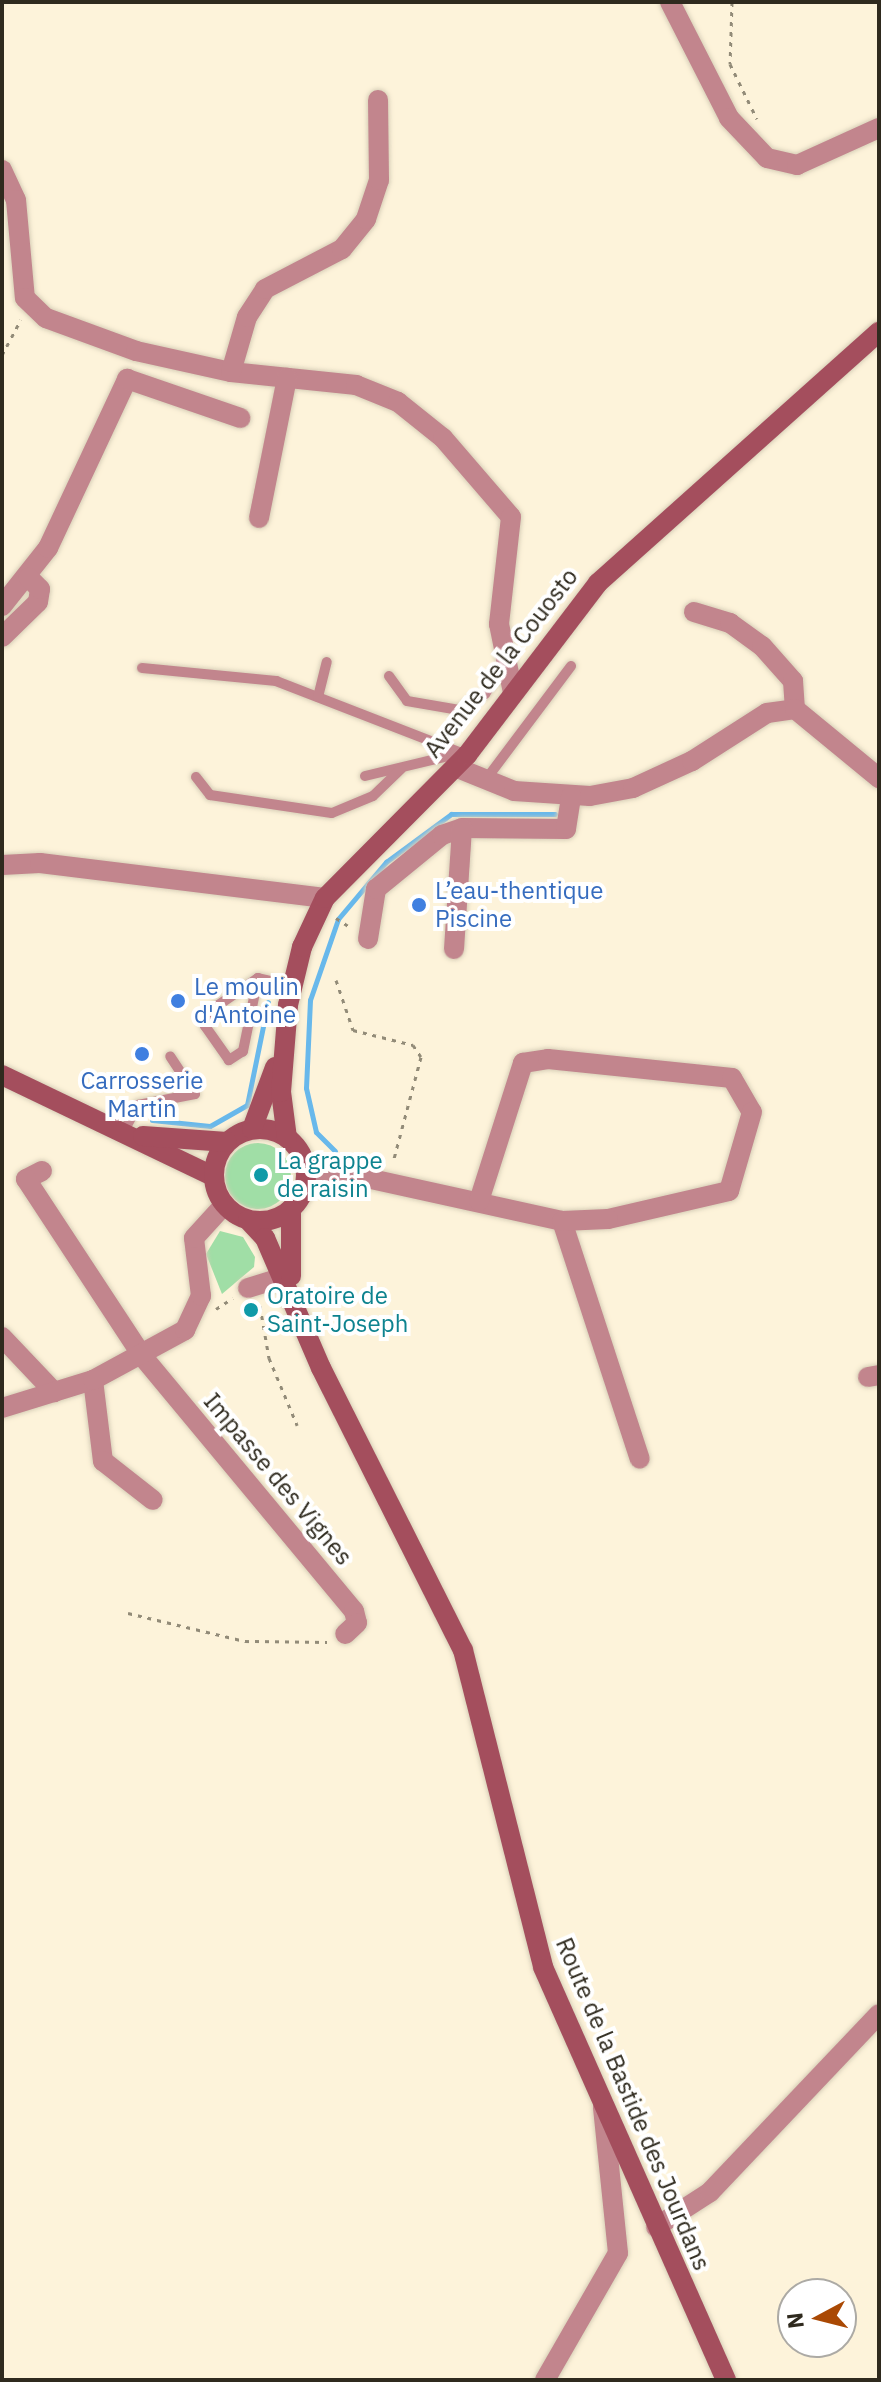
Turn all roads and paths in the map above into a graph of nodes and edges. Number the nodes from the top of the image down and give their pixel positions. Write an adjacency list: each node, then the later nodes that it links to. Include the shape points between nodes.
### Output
1 (670, 2): 4 (street, via 729,118 767,158 797,165)
2 (732, 2): 5 (path, via 730,64)
3 (378, 100): 10 (street, via 379,180 366,219 342,249 274,280 256,299)
4 (879, 128)
5 (765, 129)
6 (2, 170): 7 (street, via 16,200 22,285)
7 (32, 307): 9 (path); 10 (street, via 136,351)
8 (879, 332): 23 (main road, Avenue de la Couosto, via 598,583)
9 (2, 355)
10 (231, 372): 11 (street)
11 (287, 378): 13 (street); 19 (street, via 356,385 398,402 507,508 514,537 499,624)
12 (240, 418): 14 (street, via 127,379)
13 (259, 518)
14 (29, 578): 15 (street); 17 (street, via 40,589 38,602)
15 (2, 606)
16 (694, 612): 25 (street, via 730,623 762,646 793,681)
17 (2, 637)
18 (327, 662): 24 (lane)
19 (503, 666): 22 (lane, via 485,694 459,710 407,701); 23 (street)
20 (571, 666): 31 (lane)
21 (142, 668): 24 (lane, via 195,677 246,673)
22 (389, 676)
23 (513, 693): 26 (main road, Avenue de la Couosto)
24 (318, 697): 26 (lane)
25 (795, 709): 30 (street); 32 (street, via 767,713 633,788)
26 (461, 761): 27 (lane, via 421,758); 31 (street); 35 (main road, Avenue de la Couosto)
27 (401, 769): 28 (lane); 29 (lane, via 373,796 332,813 210,795)
28 (365, 776)
29 (196, 777)
30 (879, 778)
31 (483, 784): 32 (street)
32 (571, 796): 33 (street, via 566,829)
33 (462, 828): 36 (street, via 382,882 371,902); 37 (street)
34 (2, 865): 35 (street, via 40,863)
35 (325, 898): 40 (main road, Avenue de la Couosto)
36 (368, 939)
37 (454, 949)
38 (258, 978): 38 (lane, via 206,1021 229,1060 243,1051); 40 (lane)
39 (336, 980): 48 (path, via 353,1030 413,1045 421,1057)
40 (292, 986): 41 (main road, Avenue de la Couosto)
41 (282, 1048): 44 (main road, Avenue de la Couosto); 46 (main road, Avenue de la Couosto)
42 (170, 1056): 45 (lane, via 195,1094 138,1105)
43 (2, 1075): 45 (main road)
44 (252, 1129): 46 (main road); 47 (main road)
45 (123, 1133): 47 (main road); 51 (main road)
46 (287, 1138): 50 (main road)
47 (227, 1142): 51 (main road)
48 (393, 1162)
49 (42, 1171): 60 (street, via 26,1179)
50 (306, 1174): 52 (street); 54 (main road)
51 (213, 1176): 53 (main road)
52 (479, 1201): 56 (street); 56 (street, via 515,1076 533,1059 732,1078 752,1112 726,1192 608,1219)
53 (224, 1205): 55 (main road); 60 (street, via 194,1238 197,1315)
54 (291, 1209): 55 (main road, via 271,1220); 57 (main road, Route de la Bastide des Jourdans)
55 (248, 1220): 57 (main road, Route de la Bastide des Jourdans)
56 (562, 1221): 65 (street)
57 (286, 1275): 58 (street); 70 (main road, Route de la Bastide des Jourdans, via 296,1312 463,1650 489,1732 530,1931)
58 (248, 1288): 64 (path, via 262,1308 269,1358)
59 (2, 1337): 62 (street)
60 (143, 1357): 61 (street); 68 (street, Impasse des Vignes, via 354,1611 357,1623)
61 (93, 1380): 62 (street); 66 (street, via 103,1461)
62 (54, 1392): 63 (street)
63 (2, 1408)
64 (297, 1425)
65 (640, 1459)
66 (153, 1500)
67 (128, 1613): 68 (path, via 273,1644)
68 (345, 1634)
69 (879, 2014): 71 (street, via 710,2192)
70 (603, 2107): 71 (main road, Route de la Bastide des Jourdans); 72 (street, via 618,2253)
71 (656, 2227): 73 (main road, Route de la Bastide des Jourdans)
72 (545, 2380)
73 (726, 2380)

